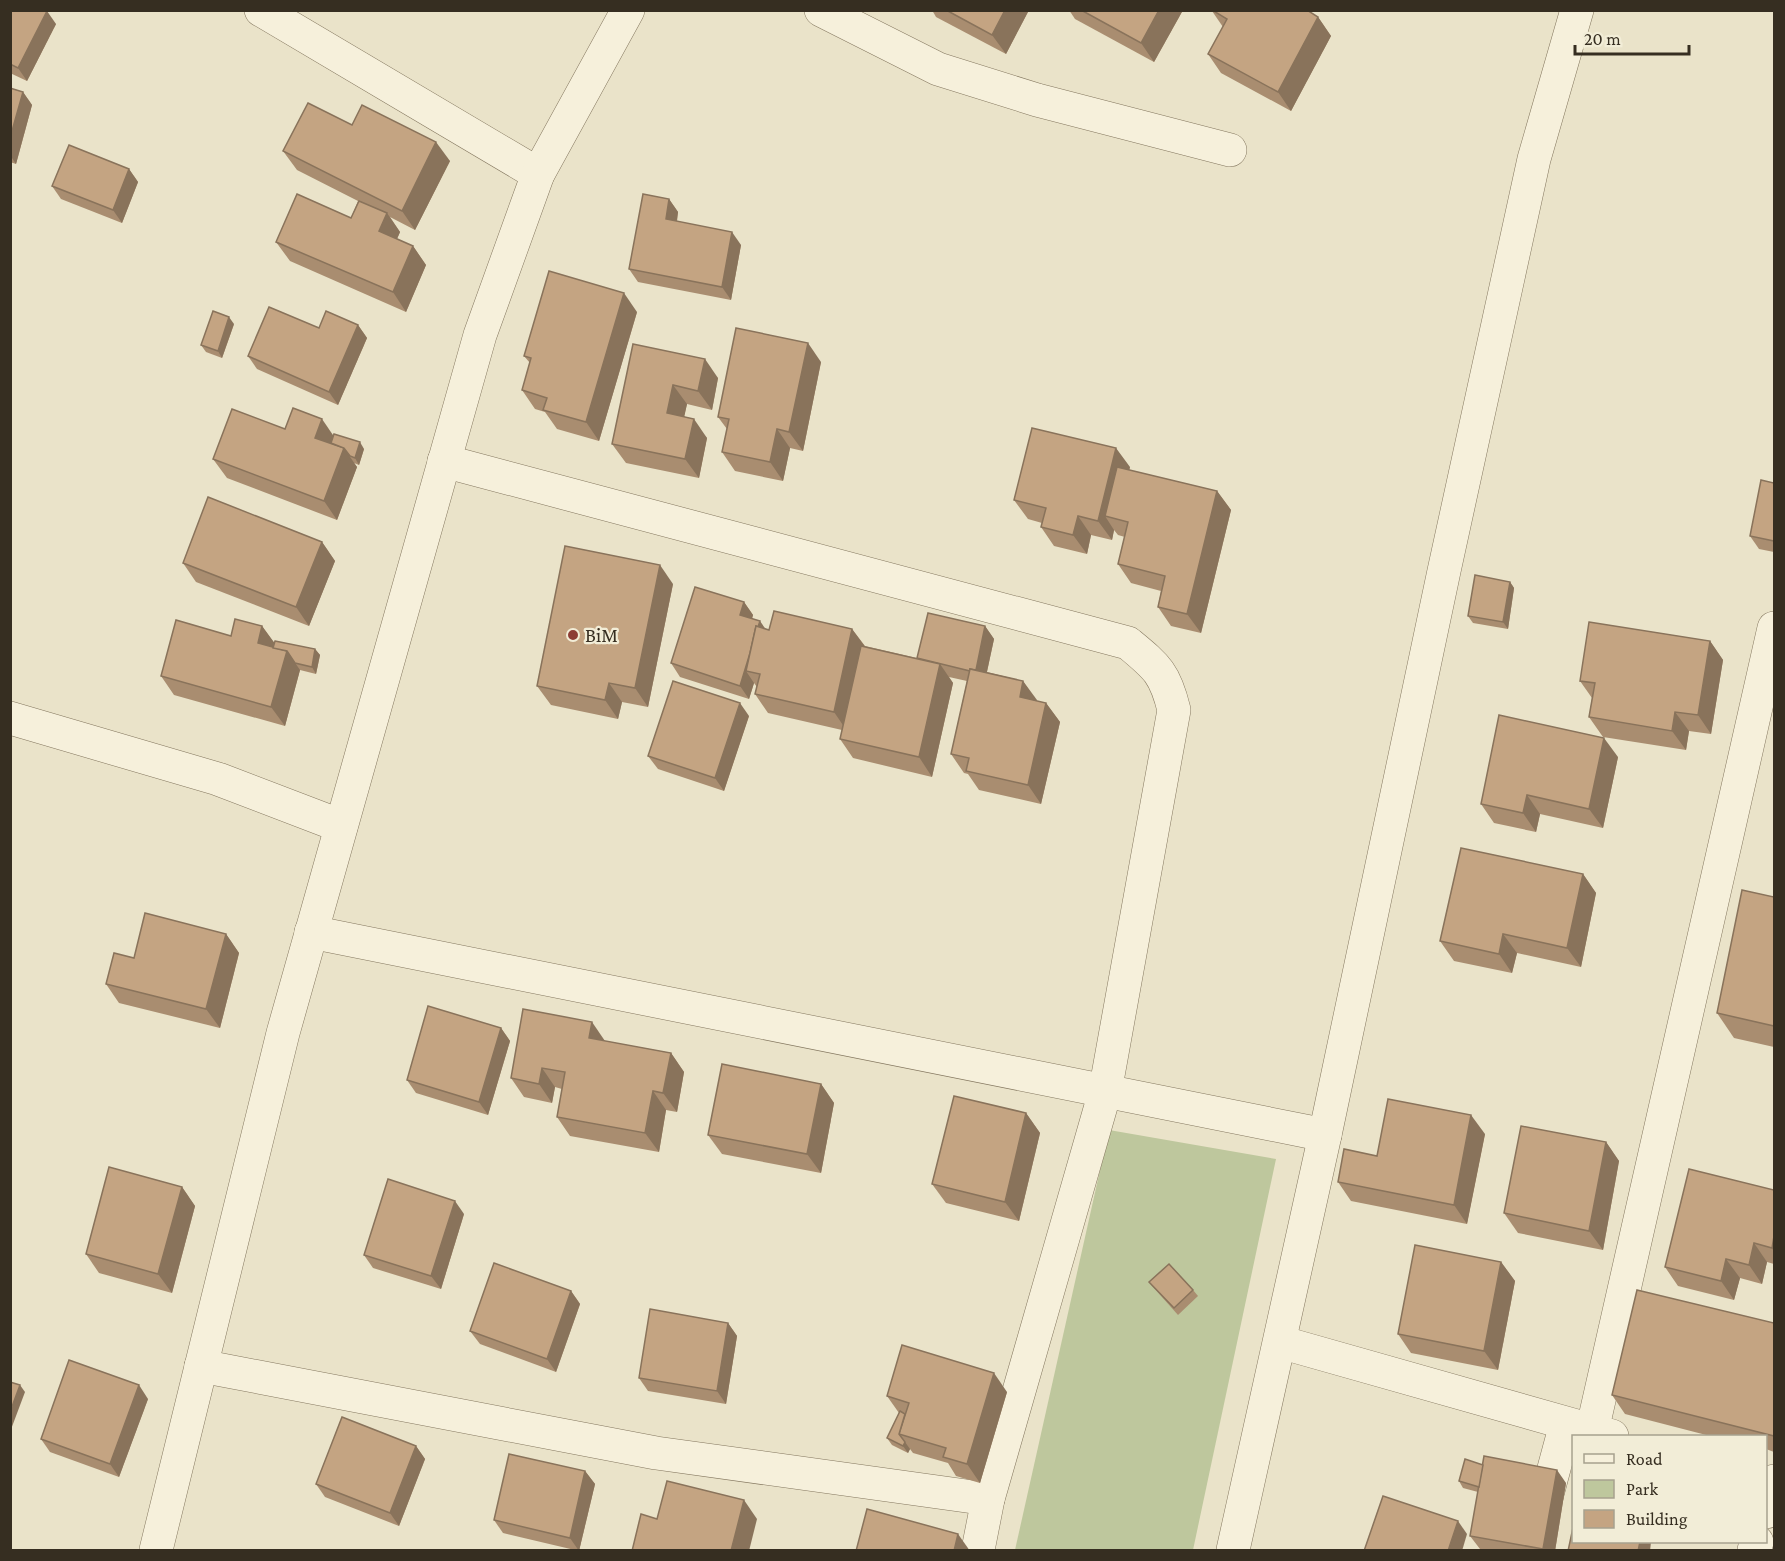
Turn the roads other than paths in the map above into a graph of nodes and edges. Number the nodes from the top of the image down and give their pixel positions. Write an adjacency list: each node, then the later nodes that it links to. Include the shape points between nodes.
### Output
1 (261, 10): 6 (street)
2 (627, 10): 6 (street)
3 (822, 10): 5 (street, via 938,69 1037,100)
4 (1576, 10): 13 (street, via 1534,159)
5 (1230, 150)
6 (538, 174): 7 (street, via 480,335)
7 (444, 461): 10 (street); 12 (street, via 1128,643 1150,661 1167,682 1174,710)
8 (1774, 628): 16 (street)
9 (10, 718): 10 (street, via 218,779)
10 (341, 826): 11 (street)
11 (311, 932): 12 (street); 15 (street)
12 (1105, 1092): 13 (street); 19 (street)
13 (1325, 1135): 14 (street)
14 (1280, 1342): 16 (street); 23 (street)
15 (201, 1366): 19 (street, via 656,1452); 21 (street)
16 (1590, 1430)
17 (1572, 1468): 24 (street)
18 (1774, 1479): 20 (street)
19 (988, 1499): 22 (street)
20 (1767, 1508)
21 (156, 1551)
22 (978, 1551)
23 (1233, 1551)
24 (1532, 1551)

